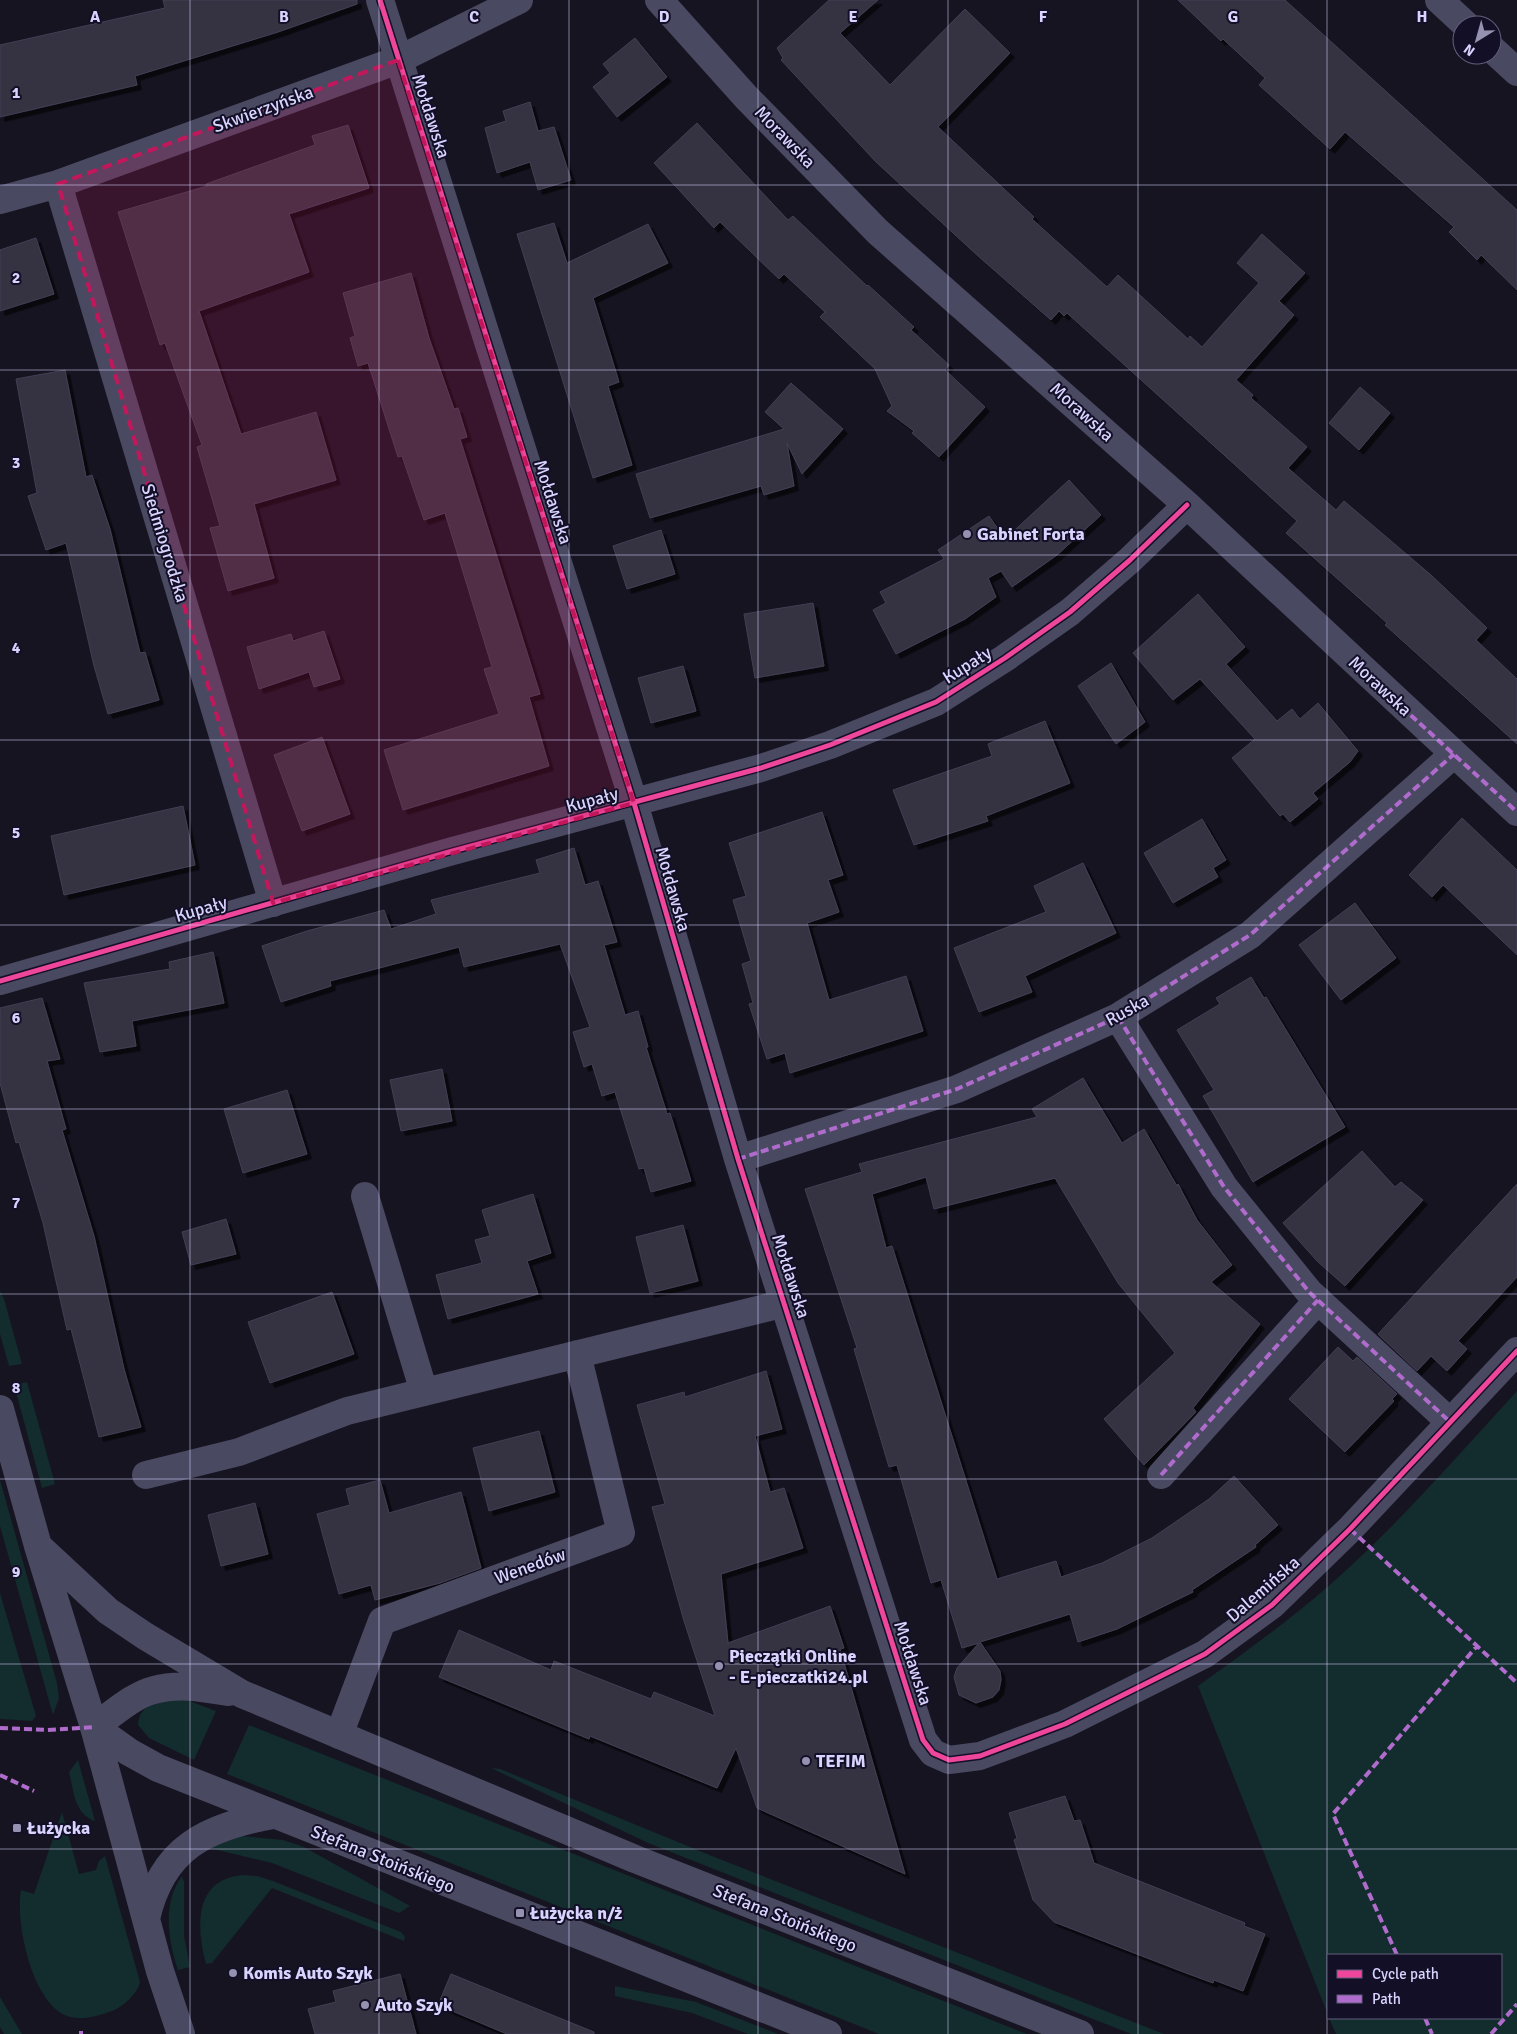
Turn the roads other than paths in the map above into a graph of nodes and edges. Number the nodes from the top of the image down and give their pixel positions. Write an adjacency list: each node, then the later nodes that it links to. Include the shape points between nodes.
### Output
1 (380, 0): 7 (street, Mołdawska)
2 (519, 0): 7 (street, Skwierzyńska)
3 (659, 0): 11 (street, Morawska, via 746,97 878,232)
4 (1439, 0): 5 (street)
5 (1455, 15)
6 (1502, 58): 8 (street)
7 (398, 60): 9 (street, Skwierzyńska); 13 (street, Mołdawska)
8 (1517, 72)
9 (58, 184): 10 (street, Skwierzyńska); 15 (street, Siedmiogrodzka)
10 (0, 200)
11 (1187, 505): 12 (street, Morawska); 13 (street, Kupały, via 1070,612 936,702 830,745)
12 (1454, 754): 14 (street, Morawska); 17 (street, Ruska, via 1250,935)
13 (634, 804): 15 (street, Kupały, via 449,852); 18 (street, Mołdawska)
14 (1517, 812)
15 (273, 903): 16 (street, Kupały)
16 (0, 981)
17 (1118, 1017): 18 (street, Ruska, via 957,1089); 20 (street, via 1224,1186)
18 (738, 1159): 21 (street, Mołdawska)
19 (365, 1196): 24 (street)
20 (1318, 1300): 26 (street); 28 (street)
21 (786, 1303): 23 (street); 33 (street, Mołdawska, via 923,1740 934,1753 949,1760)
22 (1517, 1350): 26 (street, Dalemińska)
23 (576, 1354): 24 (street); 32 (street, Wenedów, via 621,1533 382,1621)
24 (424, 1392): 27 (street, via 347,1411 239,1452)
25 (0, 1409): 29 (street)
26 (1449, 1421): 33 (street, Dalemińska, via 1350,1529 1272,1605 1205,1654 1065,1724)
27 (146, 1475)
28 (1161, 1475)
29 (38, 1546): 30 (street, Stefana Stoińskiego, via 108,1611); 31 (street)
30 (242, 1694): 31 (street, Stefana Stoińskiego, via 193,1687 152,1690); 32 (street, Stefana Stoińskiego)
31 (94, 1727): 34 (street, Stefana Stoińskiego, via 158,1768); 35 (street)
32 (339, 1735): 38 (street, Stefana Stoińskiego, via 626,1855)
33 (964, 1760)
34 (274, 1815): 35 (street, via 216,1829 188,1847 160,1880); 37 (street, Stefana Stoińskiego)
35 (146, 1919): 36 (street)
36 (181, 2034)
37 (828, 2034)
38 (1080, 2034)

